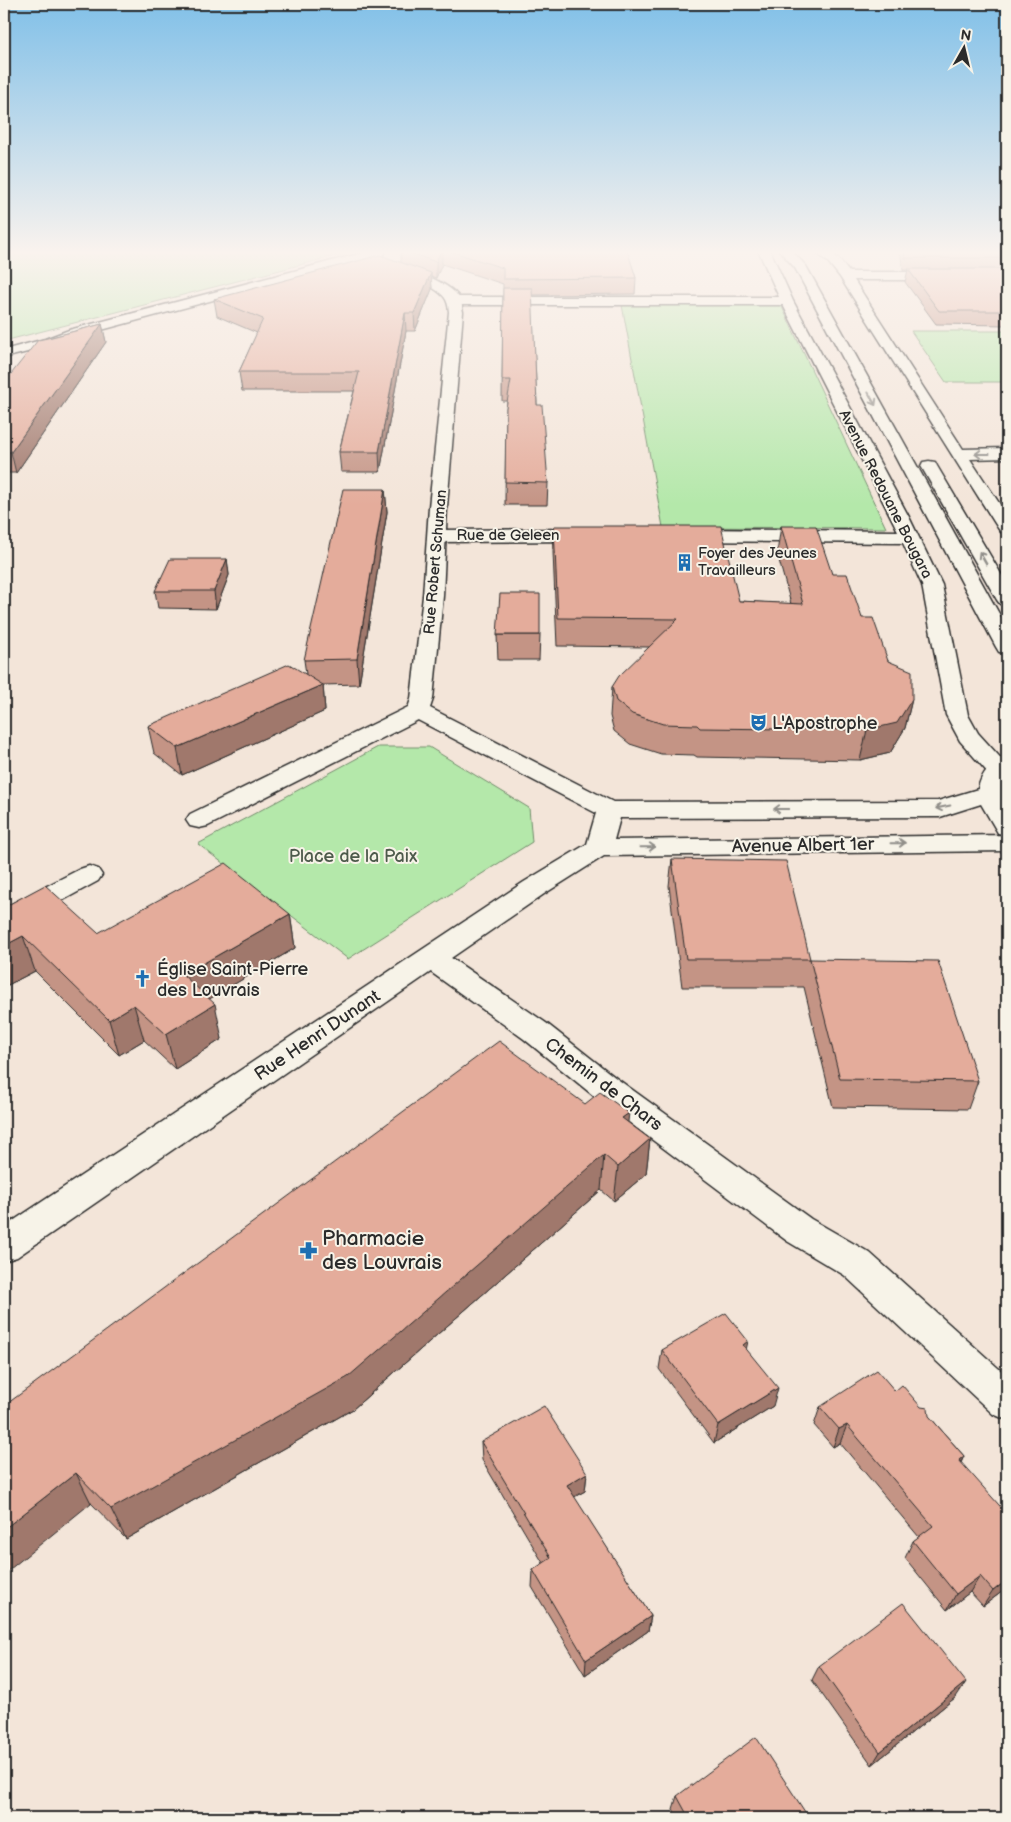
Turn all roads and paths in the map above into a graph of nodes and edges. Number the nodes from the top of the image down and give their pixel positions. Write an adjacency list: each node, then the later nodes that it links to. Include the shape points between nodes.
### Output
1 (65, 335): 8 (street)
2 (69, 335): 9 (street)
3 (454, 335): 17 (street, Rue Robert Schuman)
4 (804, 335): 18 (street, Avenue Redouane Bougara)
5 (838, 335): 20 (street, Avenue Redouane Bougara, one-way to 20)
6 (852, 335): 10 (street)
7 (882, 335): 12 (street)
8 (4, 348)
9 (4, 354)
10 (899, 415)
11 (919, 450): 19 (street, one-way to 11)
12 (958, 454): 13 (street, one-way to 12); 14 (street)
13 (1007, 454)
14 (1007, 528)
15 (604, 535): 17 (street, Rue de Geleen)
16 (670, 535): 18 (street)
17 (438, 536): 21 (street, Rue Robert Schuman, via 422,699)
18 (908, 537): 22 (street, Avenue Redouane Bougara, via 932,585 957,715 968,736)
19 (1007, 600)
20 (1007, 647)
21 (418, 711): 24 (street); 25 (street)
22 (1003, 767): 23 (street, via 992,781)
23 (990, 793): 24 (street, Avenue Albert 1er, one-way to 24, via 940,809); 26 (street, via 994,810)
24 (609, 810): 28 (street)
25 (199, 820)
26 (1007, 827)
27 (1007, 843): 28 (street, Avenue Albert 1er, one-way to 27)
28 (599, 848): 31 (street, Rue Henri Dunant)
29 (89, 875): 30 (street)
30 (4, 920)
31 (431, 958): 32 (street, Rue Henri Dunant); 33 (street, Chemin de Chars, via 535,1031 605,1087 799,1230 857,1264)
32 (4, 1246)
33 (1007, 1401)

